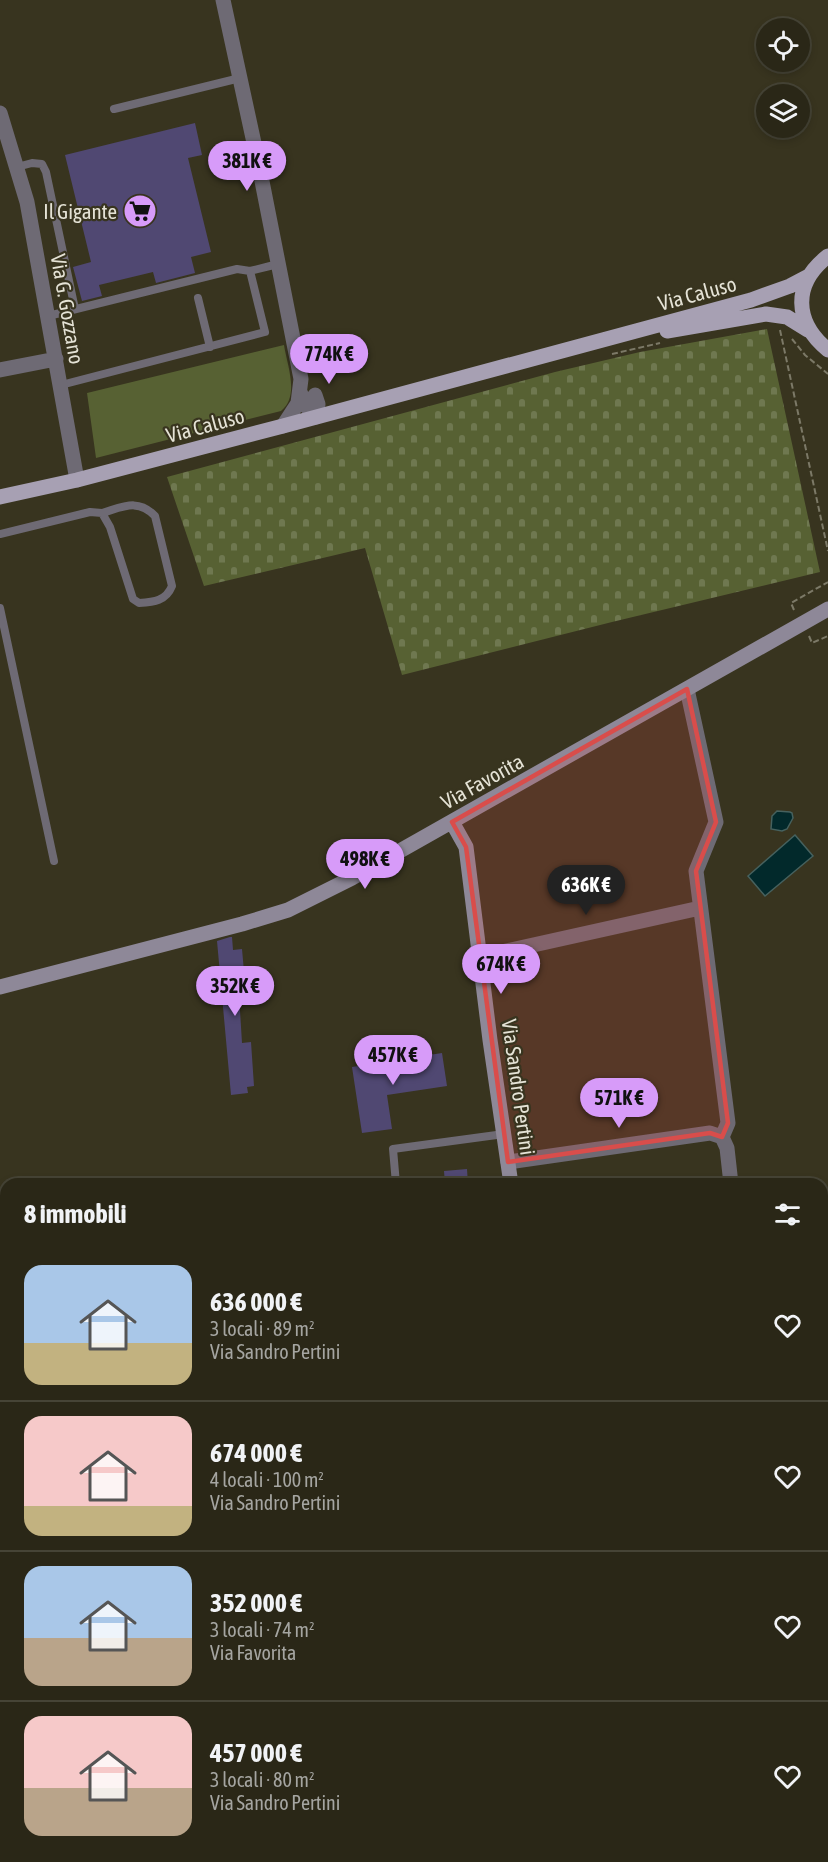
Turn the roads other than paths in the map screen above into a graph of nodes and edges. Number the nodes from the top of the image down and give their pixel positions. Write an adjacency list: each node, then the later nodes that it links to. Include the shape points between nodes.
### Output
1 (223, 0): 2 (street)
2 (240, 78): 3 (lane); 8 (street)
3 (114, 109)
4 (0, 113): 5 (street, Via G. Gozzano)
5 (3, 136): 6 (street, Via G. Gozzano)
6 (17, 167): 12 (lane, via 42,164 46,172); 13 (street, Via G. Gozzano)
7 (828, 256): 10 (main road)
8 (278, 264): 9 (lane); 21 (street)
9 (250, 271): 12 (lane, via 237,269); 16 (lane, via 265,332)
10 (809, 276): 14 (main road, via 801,306); 15 (main road, Via Caluso, via 751,300)
11 (198, 298): 16 (lane)
12 (75, 309): 13 (lane)
13 (48, 316): 18 (street, Via G. Gozzano)
14 (808, 330): 15 (main road, Via Caluso, via 787,317 766,314); 17 (main road)
15 (593, 342): 22 (main road, Via Caluso)
16 (210, 346): 20 (lane)
17 (828, 350)
18 (56, 358): 19 (street); 20 (street, Via G. Gozzano)
19 (0, 370)
20 (61, 385): 25 (street, Via G. Gozzano)
21 (306, 389): 22 (street); 23 (street, via 306,406); 24 (street)
22 (339, 411): 23 (main road, Via Caluso)
23 (316, 417): 24 (main road, Via Caluso)
24 (283, 426): 25 (main road, Via Caluso)
25 (77, 480): 26 (main road, Via Caluso)
26 (0, 497)
27 (102, 513): 27 (lane, via 133,599 139,603 164,598 172,586 155,516 147,507 135,504); 28 (lane, via 90,512)
28 (0, 534)
29 (0, 608): 33 (lane)
30 (828, 609): 31 (street, Via Favorita)
31 (687, 689): 32 (street, Via Favorita); 34 (street, via 716,822 696,871)
32 (452, 822): 35 (street, Via Sandro Pertini, via 466,847); 36 (street, Via Favorita, via 288,910)
33 (54, 861)
34 (700, 908): 35 (street); 38 (street, via 728,1123)
35 (479, 957): 37 (street, Via Sandro Pertini)
36 (0, 987)
37 (504, 1134): 39 (street, Via Sandro Pertini); 40 (lane, via 393,1149)
38 (722, 1137): 39 (street, via 711,1133); 42 (street)
39 (508, 1162): 41 (street, Via Sandro Pertini)
40 (395, 1178)
41 (511, 1178)
42 (730, 1178)
43 (0, 1516): 44 (street)
44 (0, 1525)

